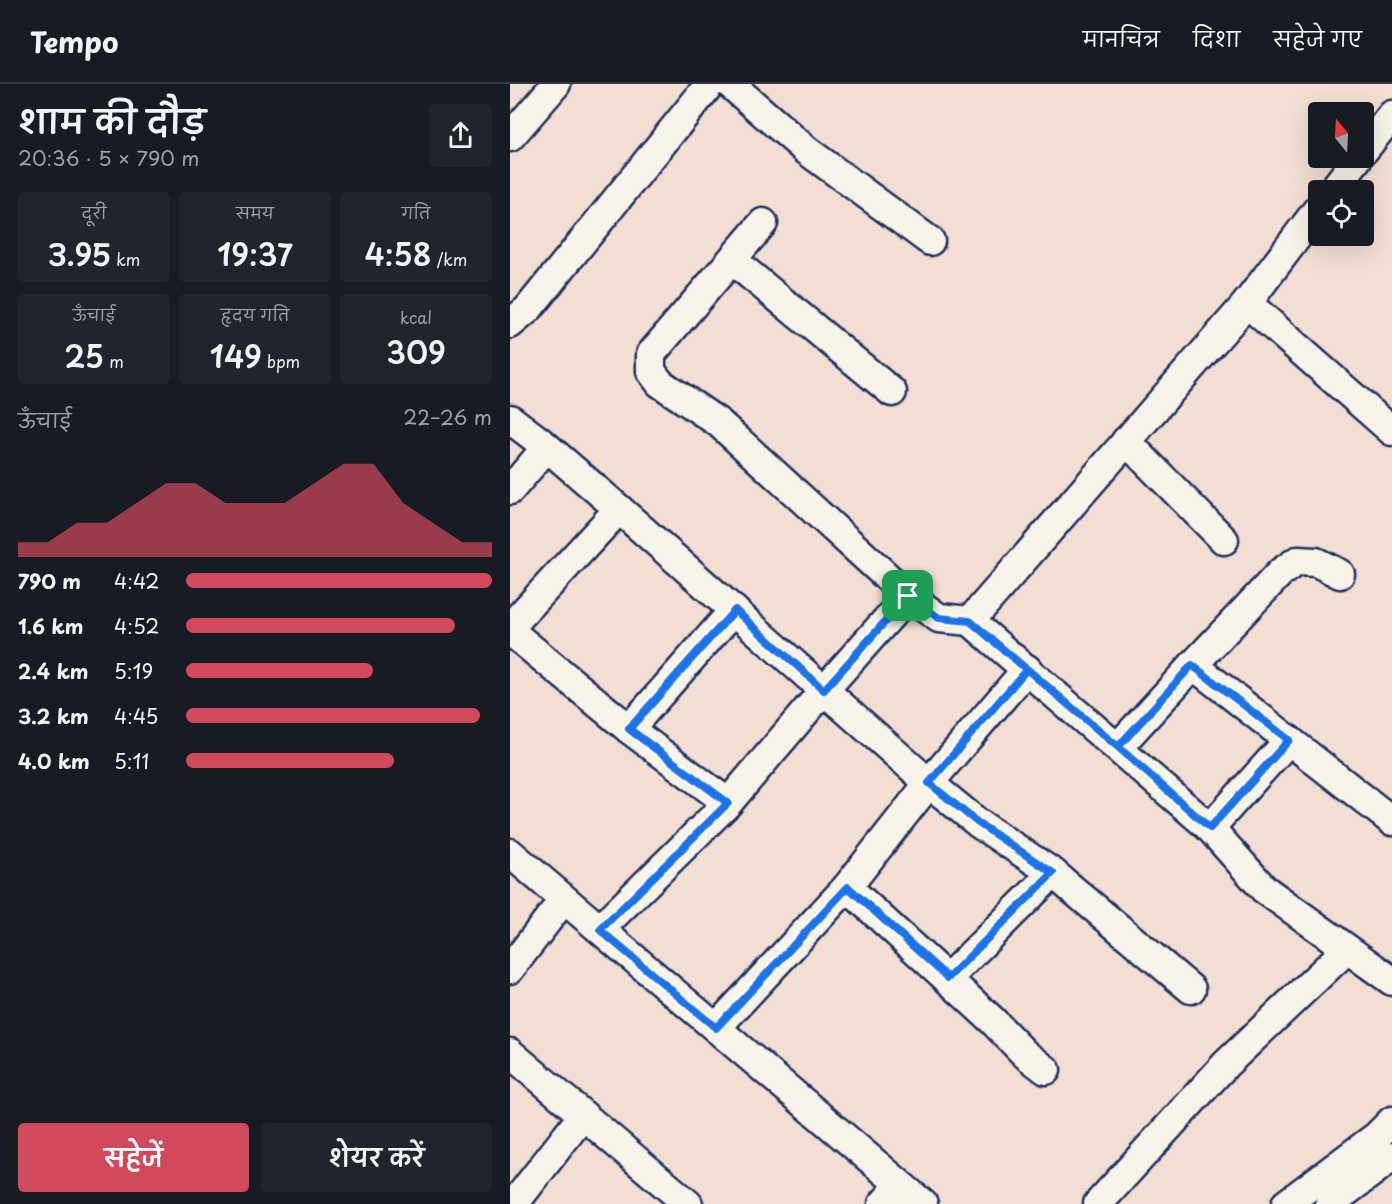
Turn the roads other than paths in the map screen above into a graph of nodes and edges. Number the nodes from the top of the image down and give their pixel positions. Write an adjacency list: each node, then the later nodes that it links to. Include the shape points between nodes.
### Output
1 (556, 84): 5 (street)
2 (710, 84): 14 (street, via 528,309)
3 (730, 84): 11 (street, via 807,150)
4 (1392, 115): 6 (street)
5 (510, 136)
6 (1374, 138)
7 (1350, 168): 8 (street)
8 (1341, 180)
9 (1308, 222): 13 (street)
10 (763, 223): 12 (street)
11 (930, 240)
12 (732, 260): 15 (street); 24 (street, via 651,354 651,371 660,383 719,423)
13 (1247, 303): 17 (street); 18 (street)
14 (510, 324)
15 (892, 392)
16 (510, 419): 19 (street)
17 (1390, 426)
18 (1126, 441): 22 (street); 26 (street)
19 (547, 447): 20 (street); 21 (street)
20 (510, 490)
21 (619, 509): 25 (street); 27 (street)
22 (1224, 540)
23 (1340, 574): 28 (street, via 1316,562 1297,561 1281,572)
24 (908, 596): 26 (street, via 939,618); 30 (street)
25 (735, 610): 30 (street); 31 (street)
26 (970, 621): 29 (street)
27 (510, 629): 31 (street)
28 (1192, 665): 32 (street); 33 (street)
29 (1027, 669): 33 (street); 34 (street)
30 (824, 690): 34 (street); 35 (street)
31 (629, 729): 35 (street)
32 (1289, 740): 36 (street); 37 (street)
33 (1118, 747): 37 (street)
34 (929, 783): 39 (street, via 978,823); 40 (street)
35 (728, 803): 42 (street)
36 (1392, 821)
37 (1210, 828): 43 (street, via 1264,889)
38 (510, 853): 41 (street)
39 (1053, 873): 45 (street); 47 (street)
40 (848, 887): 45 (street); 48 (street)
41 (564, 899): 42 (street); 44 (street)
42 (600, 930): 48 (street)
43 (1347, 949): 46 (street); 58 (street, via 1226,1064)
44 (510, 969)
45 (948, 978): 50 (street)
46 (1392, 981)
47 (1191, 989)
48 (716, 1028): 54 (street)
49 (510, 1053): 51 (street)
50 (1046, 1070)
51 (583, 1115): 55 (street); 56 (street)
52 (1392, 1121): 59 (street)
53 (1392, 1157): 60 (street)
54 (892, 1194): 57 (street)
55 (514, 1204)
56 (688, 1204)
57 (923, 1204)
58 (1098, 1204)
59 (1287, 1204)
60 (1330, 1204)

